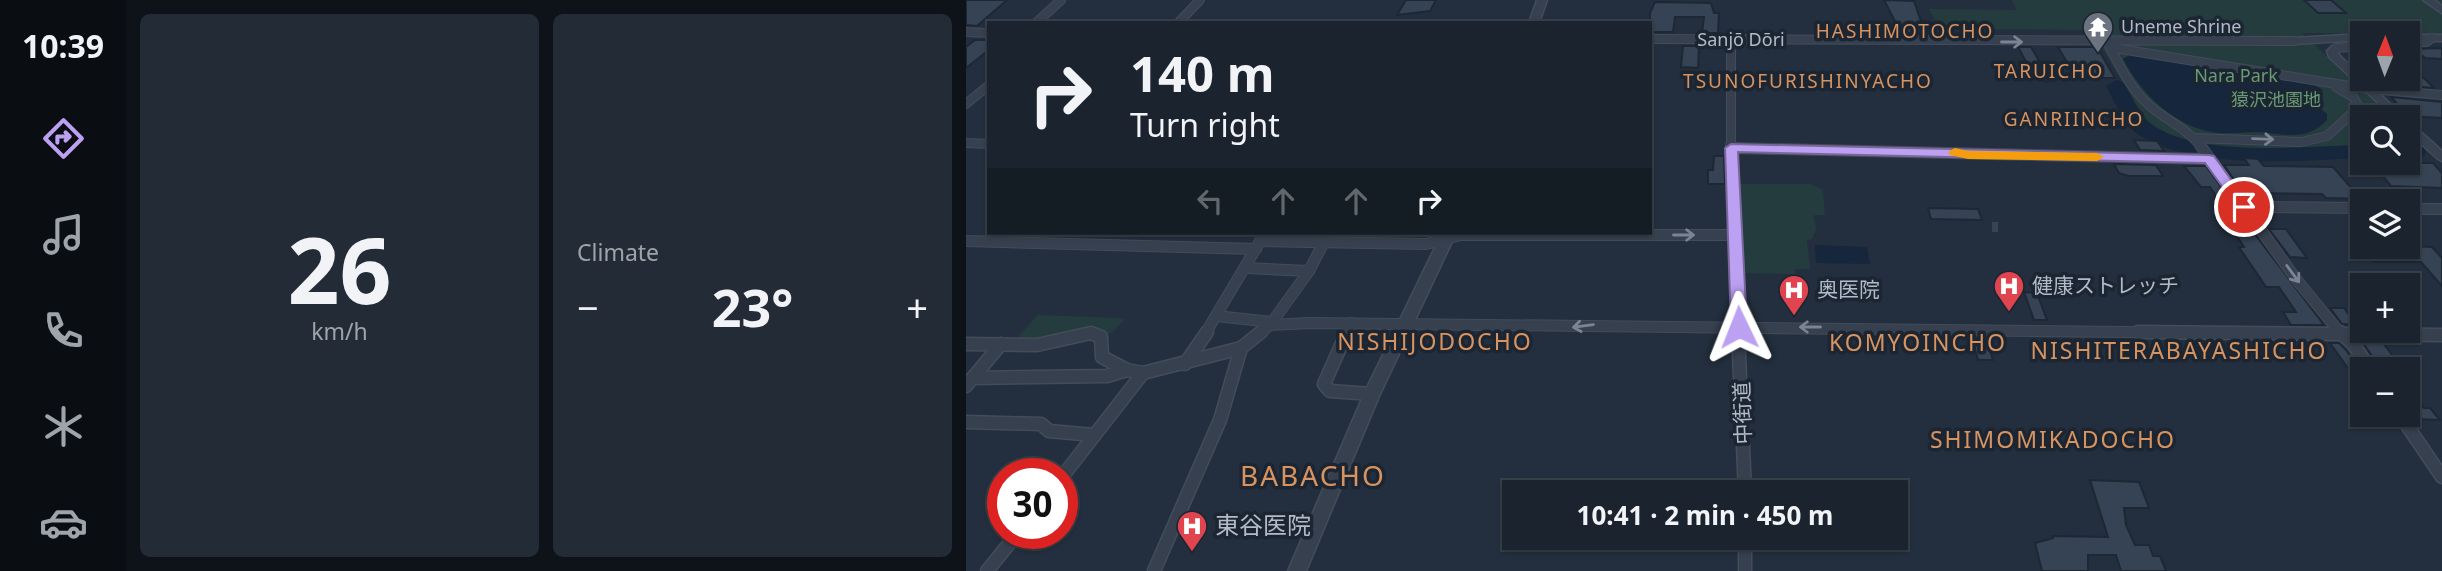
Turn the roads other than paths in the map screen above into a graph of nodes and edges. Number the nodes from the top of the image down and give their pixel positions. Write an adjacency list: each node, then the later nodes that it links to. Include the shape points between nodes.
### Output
1 (1061, 0): 6 (street)
2 (1200, 0): 7 (street)
3 (1542, 0): 8 (street)
4 (2428, 0): 5 (street)
5 (2442, 10)
6 (1037, 21)
7 (1180, 21)
8 (1535, 21)
9 (966, 33): 10 (street)
10 (987, 33)
11 (2350, 38): 14 (street)
12 (1652, 39): 13 (street, Sanjō Dōri)
13 (1731, 40): 15 (street, Sanjō Dōri, one-way to 15); 32 (street, 中街道)
14 (2294, 41): 15 (street, Sanjō Dōri)
15 (2107, 42): 19 (street, via 2120,49); 29 (street, via 2130,84 2147,103)
16 (2350, 47): 17 (street)
17 (2336, 48): 18 (street, via 2333,55)
18 (2344, 66): 19 (street, via 2346,73 2341,77); 21 (street)
19 (2321, 81): 21 (street); 24 (street, via 2344,91)
20 (987, 87): 23 (street)
21 (2372, 93): 22 (street); 25 (street); 26 (street)
22 (2442, 95)
23 (966, 104)
24 (2357, 105)
25 (2361, 105)
26 (2386, 105)
27 (2350, 114): 29 (street, one-way to 27, via 2301,142 2319,139)
28 (2420, 137): 34 (street)
29 (2196, 139): 33 (street)
30 (966, 144): 31 (street)
31 (987, 144)
32 (1731, 148): 33 (street); 39 (street, 中街道)
33 (2207, 155): 35 (street)
34 (2442, 157)
35 (2244, 207): 36 (street); 51 (street, one-way to 51)
36 (2350, 208)
37 (2420, 209): 38 (street)
38 (2442, 209)
39 (1736, 235): 40 (street, one-way to 39); 50 (street, 中街道)
40 (1447, 237): 43 (street, via 1426,244); 49 (street)
41 (966, 241): 42 (street)
42 (1260, 241): 43 (street); 44 (street)
43 (1324, 242): 45 (street)
44 (1246, 268): 45 (street); 46 (street)
45 (1309, 271): 47 (street)
46 (1216, 316): 47 (street); 57 (street)
47 (1271, 323): 48 (street); 55 (street)
48 (1351, 323): 49 (street); 61 (street, via 1324,384 1330,391)
49 (1404, 324): 50 (street, one-way to 49); 61 (street)
50 (1739, 327): 51 (street, one-way to 50); 67 (street, 中街道)
51 (2342, 334): 52 (street); 56 (street)
52 (2442, 335)
53 (966, 344): 54 (street)
54 (1001, 344): 58 (street, via 1037,345 1091,333 1101,337 1102,357); 60 (street)
55 (1241, 348): 57 (street); 71 (street, via 1220,420)
56 (2360, 357)
57 (1185, 364): 59 (street)
58 (1127, 370): 59 (street); 60 (street, via 1107,376)
59 (1143, 373): 64 (street)
60 (970, 382)
61 (1372, 394): 72 (street)
62 (966, 422): 64 (street, via 1041,424 1049,431)
63 (2408, 427): 66 (street)
64 (1094, 435): 65 (street)
65 (1076, 458)
66 (2442, 477)
67 (1745, 480)
68 (1005, 549): 70 (street)
69 (1745, 550): 73 (street)
70 (987, 571)
71 (1154, 571)
72 (1297, 571)
73 (1745, 571)

